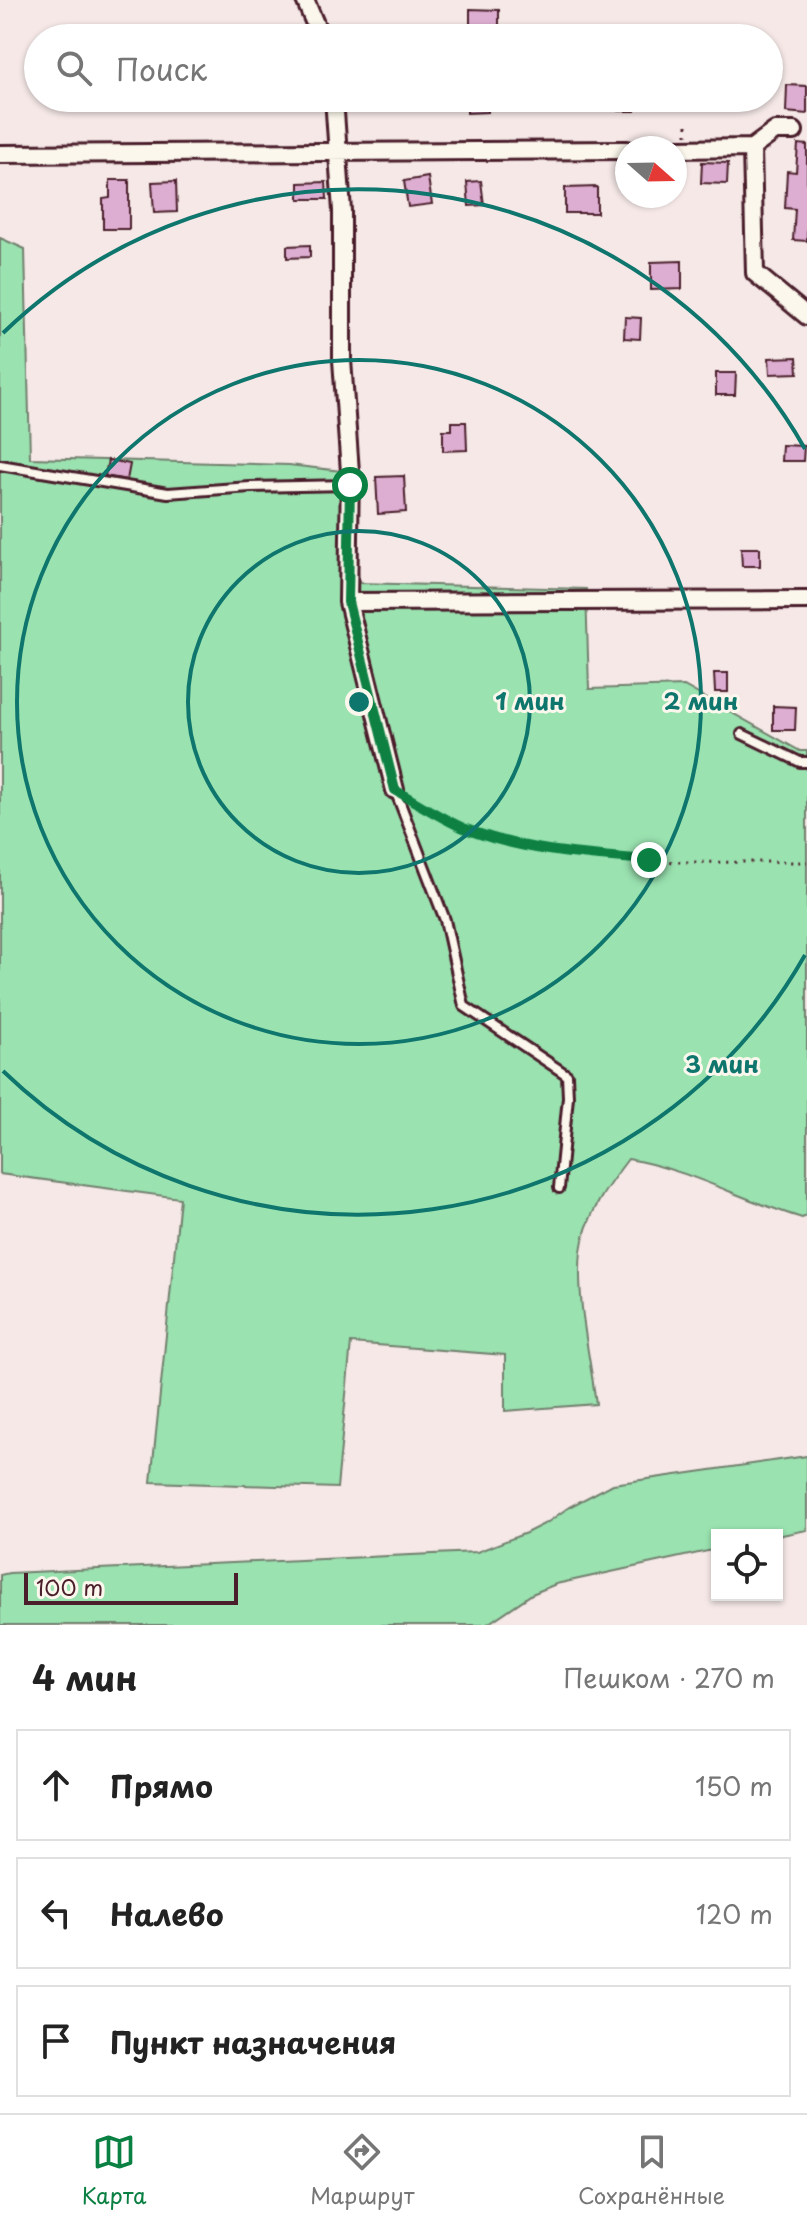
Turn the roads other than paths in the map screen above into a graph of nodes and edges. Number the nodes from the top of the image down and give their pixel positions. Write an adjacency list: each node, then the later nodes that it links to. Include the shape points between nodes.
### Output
1 (305, 0): 2 (street)
2 (315, 24)
3 (335, 112): 9 (street)
4 (794, 131): 5 (street, via 775,131)
5 (752, 148): 6 (street); 10 (street, via 755,273)
6 (687, 149)
7 (615, 150): 9 (street)
8 (0, 154): 9 (street)
9 (338, 154): 12 (street)
10 (807, 316)
11 (0, 465): 12 (lane, via 168,493)
12 (350, 485): 14 (street)
13 (807, 600): 14 (street)
14 (348, 602): 17 (street)
15 (742, 734): 16 (lane)
16 (807, 762)
17 (395, 790): 18 (lane, via 445,920 464,1006 567,1075)
18 (559, 1188)

